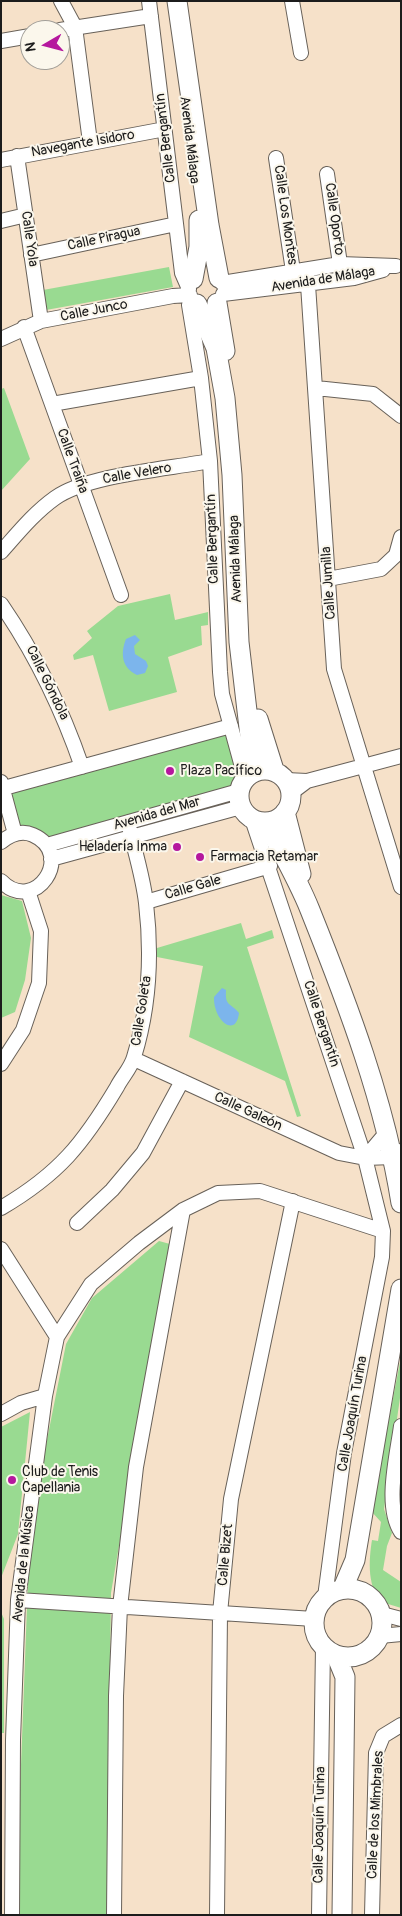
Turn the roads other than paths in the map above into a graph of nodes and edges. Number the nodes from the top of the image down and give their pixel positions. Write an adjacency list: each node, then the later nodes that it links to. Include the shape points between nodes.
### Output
1 (61, 1): 7 (street)
2 (149, 1): 6 (street, Calle Bergantín)
3 (171, 1): 27 (street, Avenida Málaga, via 199,217 199,247)
4 (177, 1): 26 (street, Avenida Málaga)
5 (292, 1): 11 (street)
6 (151, 16): 7 (street); 12 (street, Calle Bergantín)
7 (75, 27): 8 (street); 13 (street)
8 (70, 28)
9 (20, 38): 10 (street)
10 (1, 41)
11 (301, 53)
12 (165, 130): 13 (street, Navegante Isidoro); 20 (street, Calle Bergantín)
13 (90, 142): 14 (street, Navegante Isidoro)
14 (17, 156): 16 (street, Navegante Isidoro); 18 (street, Calle Yola)
15 (276, 158): 24 (street, Calle Los Montes)
16 (1, 160)
17 (327, 174): 22 (street, Calle Oporto)
18 (26, 215): 19 (street); 21 (street, Calle Yola)
19 (1, 221)
20 (176, 224): 21 (street, Calle Piragua); 27 (street, Calle Bergantín, via 182,273)
21 (31, 255): 28 (street, Calle Yola)
22 (340, 264): 23 (street, Avenida de Málaga); 24 (street, Avenida de Málaga)
23 (399, 266): 25 (street, Avenida de Málaga, via 354,278)
24 (300, 271): 25 (street, Calle Jumilla); 26 (street, Avenida de Málaga)
25 (308, 284): 26 (street, Avenida de Málaga); 33 (street, Calle Jumilla)
26 (220, 289): 27 (street, via 206,307); 27 (street, via 214,274 203,273); 31 (street, Avenida Málaga)
27 (192, 293): 28 (street, Calle Junco); 31 (street); 32 (street, Calle Bergantín, via 189,305)
28 (42, 321): 29 (street, Calle Junco)
29 (24, 327): 30 (street, Calle Junco); 34 (street, Calle Traiña)
30 (1, 338)
31 (221, 352): 47 (street, Avenida Málaga, via 240,500 249,670 260,730); 49 (street, Avenida Málaga, via 231,457)
32 (200, 378): 34 (street); 36 (street, Calle Bergantín)
33 (316, 388): 35 (street, via 373,394); 40 (street, Calle Jumilla)
34 (52, 404): 37 (street, Calle Traiña)
35 (401, 416)
36 (210, 461): 37 (street, Calle Velero); 43 (street, Calle Bergantín, via 220,672)
37 (80, 484): 39 (street, Calle Velero, via 37,512); 41 (street, Calle Traiña)
38 (401, 537): 40 (street, via 396,555 381,569)
39 (1, 552)
40 (328, 579): 46 (street, Calle Jumilla, via 334,669)
41 (121, 595)
42 (1, 604): 45 (street, Calle Góndola, via 26,640 61,711)
43 (231, 726): 45 (street); 49 (street, Calle Bergantín)
44 (401, 756): 46 (street)
45 (82, 766): 48 (street)
46 (364, 766): 47 (street, via 306,781); 59 (street, Calle Jumilla)
47 (284, 781): 49 (street); 50 (street, via 289,806)
48 (2, 785): 52 (street)
49 (250, 798): 50 (street, via 273,821); 51 (street, Avenida del Mar); 53 (street, Avenida del Mar); 57 (street, Calle Bergantín); 62 (street, Avenida Málaga)
50 (285, 812): 62 (street)
51 (128, 822): 53 (street, Calle Goleta); 55 (street, Avenida del Mar)
52 (16, 834): 54 (street); 55 (street, via 28,833)
53 (131, 837): 56 (street, Avenida del Mar); 61 (street, Calle Goleta)
54 (1, 842)
55 (47, 845): 56 (street)
56 (52, 859): 60 (street, via 46,880)
57 (270, 866): 61 (street, Calle Gale); 67 (street, Calle Bergantín)
58 (1, 881): 60 (street, via 17,891)
59 (401, 887)
60 (28, 891): 64 (street, via 41,930 39,982 23,1030)
61 (146, 902): 63 (street, Calle Goleta, via 150,951 145,1007)
62 (309, 909): 66 (street)
63 (134, 1059): 65 (street, Calle Galeón); 70 (street, Calle Goleta, via 95,1124 67,1159 31,1190)
64 (1, 1064)
65 (182, 1081): 67 (street, Calle Galeón, via 339,1153); 72 (street, via 143,1153 112,1190)
66 (394, 1145): 67 (street); 67 (street, Calle Galeón); 69 (street)
67 (365, 1158): 73 (street, Calle Bergantín)
68 (293, 1201): 71 (street, Avenida de la Música, via 260,1191 218,1193); 73 (street, Avenida de la Música); 87 (street, Calle Bizet, via 231,1499)
69 (401, 1203)
70 (1, 1208)
71 (183, 1210): 76 (street, Avenida de la Música, via 90,1284); 86 (street, via 136,1467)
72 (77, 1223)
73 (383, 1231): 84 (street, Calle Joaquín Turina, via 382,1257 344,1453)
74 (1, 1248): 76 (street)
75 (401, 1289): 81 (street)
76 (57, 1337): 77 (street, Avenida de la Música)
77 (45, 1396): 78 (street, via 21,1403); 85 (street, Avenida de la Música)
78 (1, 1414)
79 (401, 1426): 80 (street, via 392,1503)
80 (401, 1532)
81 (355, 1560): 82 (street); 83 (street)
82 (343, 1588): 83 (street); 84 (street)
83 (365, 1592): 88 (street, via 378,1604)
84 (325, 1597): 89 (street, via 319,1603)
85 (18, 1600): 86 (street); 97 (street, Avenida de la Música)
86 (120, 1606): 87 (street); 100 (street)
87 (220, 1612): 89 (street); 101 (street, Calle Bizet)
88 (382, 1614): 90 (street); 92 (street)
89 (314, 1619): 93 (street, via 317,1638)
90 (401, 1619)
91 (401, 1634): 92 (street)
92 (380, 1636): 94 (street, via 375,1645)
93 (329, 1650): 94 (street, via 349,1657); 95 (street); 102 (street, Calle Joaquín Turina)
94 (362, 1654): 95 (street)
95 (346, 1677): 103 (street)
96 (401, 1725): 104 (street, Calle de los Mimbrales, via 382,1736 376,1753)
97 (7, 1740): 98 (street, Avenida de la Música)
98 (7, 1844): 99 (street, Avenida de la Música)
99 (12, 1915)
100 (114, 1915)
101 (217, 1915)
102 (319, 1915)
103 (342, 1915)
104 (372, 1915)

